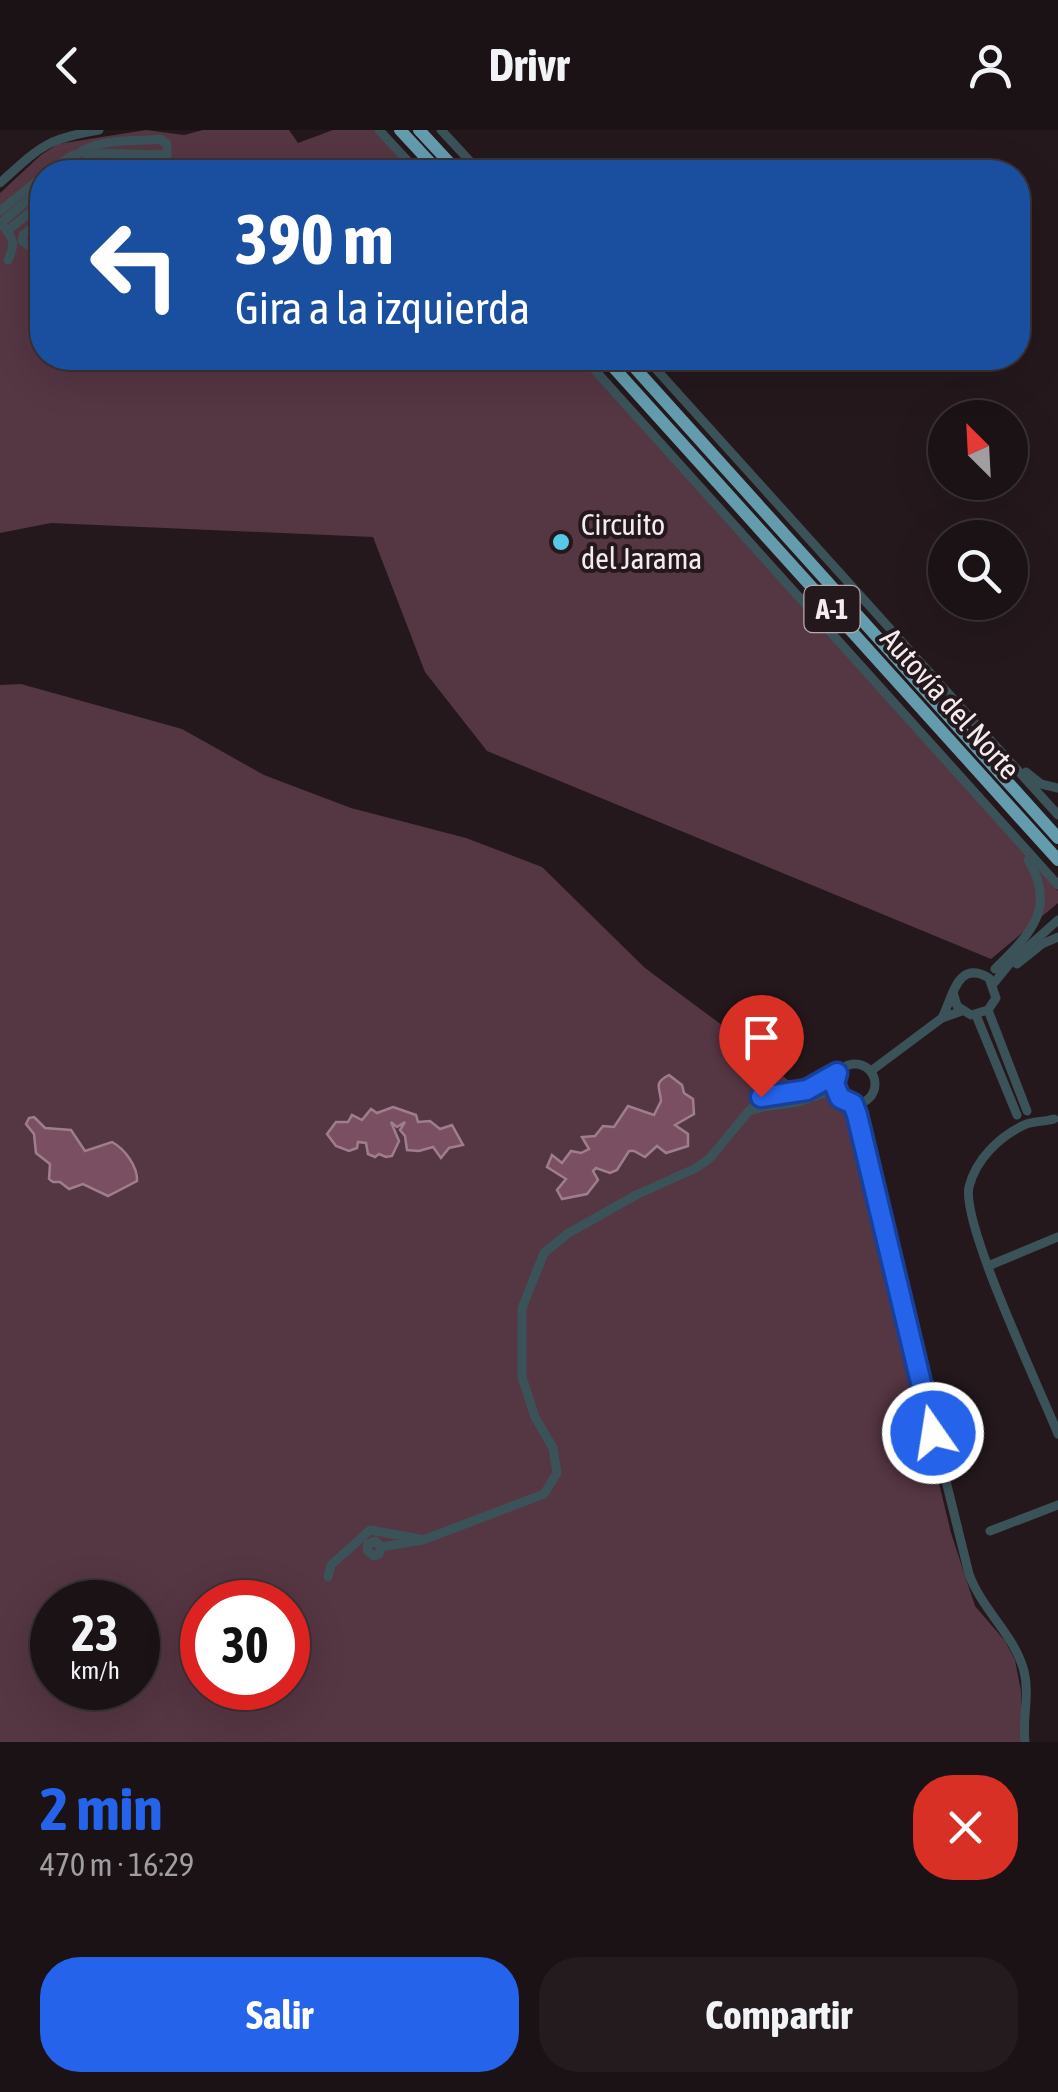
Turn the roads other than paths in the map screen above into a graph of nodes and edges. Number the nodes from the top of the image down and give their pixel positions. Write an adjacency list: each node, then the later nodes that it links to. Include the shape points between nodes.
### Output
1 (95, 130): 15 (street, via 53,140)
2 (380, 130): 11 (street)
3 (400, 130): 12 (highway)
4 (419, 130): 13 (highway)
5 (442, 130): 14 (street)
6 (85, 151): 7 (street); 8 (street); 9 (street); 10 (street, via 166,144 167,155)
7 (70, 160)
8 (72, 160)
9 (87, 160)
10 (134, 160)
11 (407, 160)
12 (427, 160)
13 (447, 160)
14 (469, 160)
15 (2, 176)
16 (30, 187): 18 (street)
17 (30, 201): 20 (street)
18 (0, 211)
19 (30, 214): 20 (street)
20 (5, 228): 23 (street, via 14,248)
21 (30, 229): 22 (street, via 22,240)
22 (28, 245): 23 (street)
23 (4, 263)
24 (595, 370): 30 (street)
25 (616, 370): 33 (highway, Autovía del Norte / A-1)
26 (637, 370): 32 (highway, Autovía del Norte / A-1)
27 (657, 370): 28 (street)
28 (974, 722): 29 (street, via 1032,778); 31 (street)
29 (1058, 788)
30 (972, 789): 34 (street); 37 (street, via 1037,871 1046,896 1039,922)
31 (1058, 815)
32 (1058, 838)
33 (1058, 860)
34 (1058, 885)
35 (1058, 920): 37 (street)
36 (1058, 937): 37 (street)
37 (999, 971): 38 (street); 39 (street)
38 (984, 974): 39 (street); 40 (street, via 966,974)
39 (994, 983): 41 (street, via 996,998)
40 (953, 992): 42 (street); 44 (street)
41 (988, 1010): 43 (street); 50 (street)
42 (962, 1011): 43 (street); 44 (street)
43 (976, 1015): 50 (street)
44 (942, 1018): 45 (street)
45 (870, 1071): 46 (street, via 853,1064); 49 (street, via 873,1093)
46 (837, 1073): 47 (street); 48 (street, via 807,1090)
47 (838, 1093): 48 (street, via 800,1102); 49 (street)
48 (769, 1098): 58 (street, via 761,1097 696,1168 636,1195 544,1253 522,1308 522,1377 557,1473 544,1494)
49 (853, 1104): 60 (street, via 969,1574 1024,1671)
50 (1024, 1116): 51 (street); 53 (street, via 993,1145 969,1187 970,1216)
51 (1056, 1119)
52 (1058, 1238): 53 (street)
53 (988, 1266): 54 (street)
54 (1058, 1434)
55 (1058, 1505): 56 (street)
56 (990, 1531)
57 (367, 1537): 58 (street, via 382,1547); 58 (street, via 370,1530); 59 (street, via 331,1565)
58 (423, 1540)
59 (328, 1577)
60 (1025, 1742)

